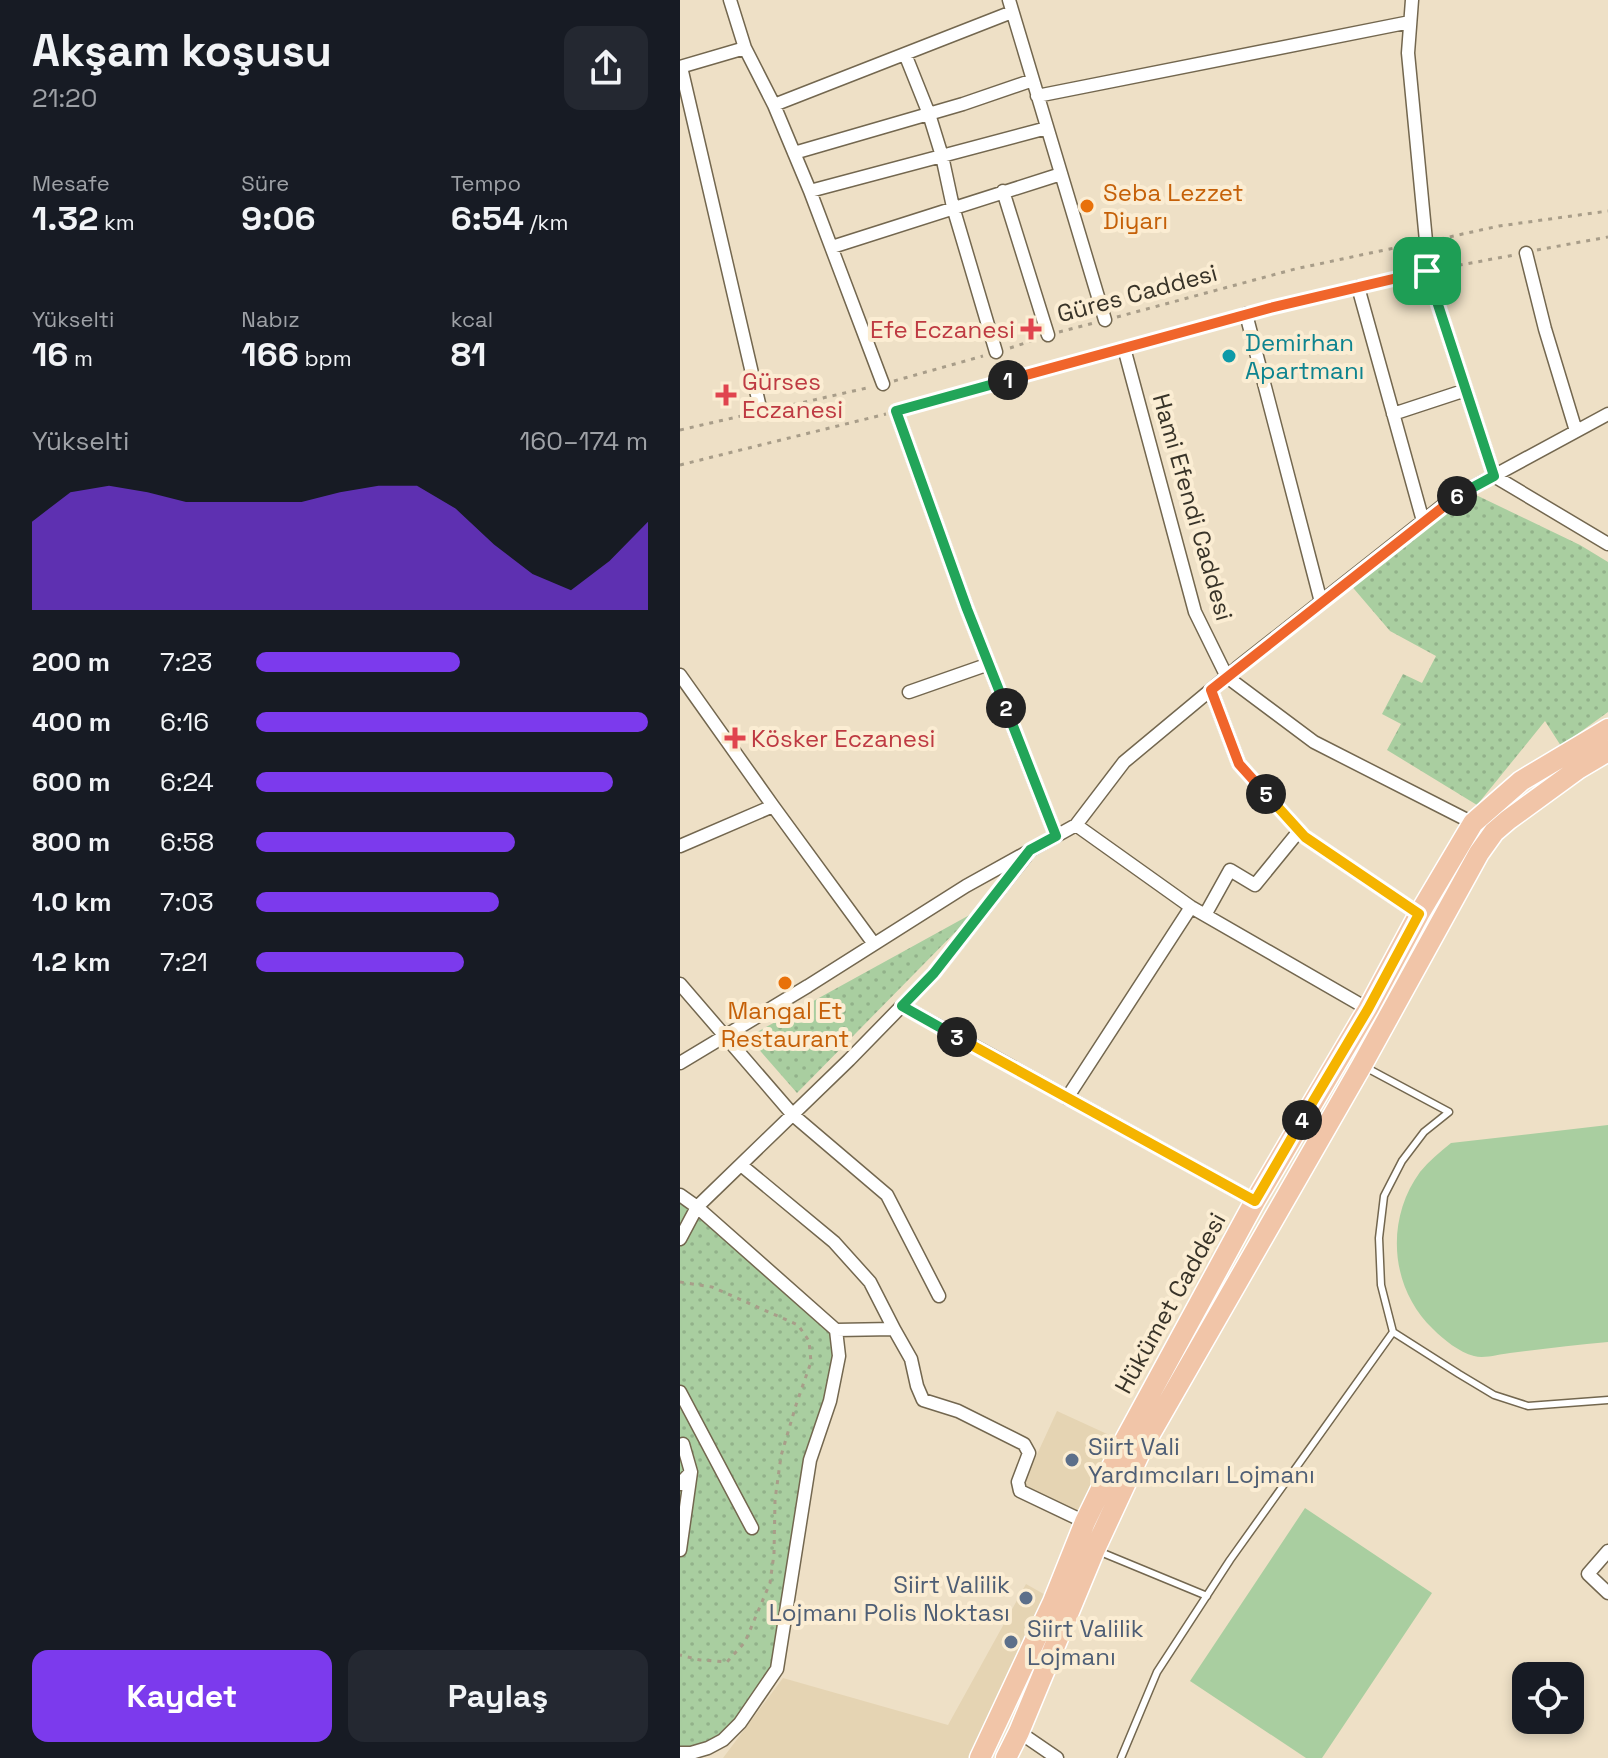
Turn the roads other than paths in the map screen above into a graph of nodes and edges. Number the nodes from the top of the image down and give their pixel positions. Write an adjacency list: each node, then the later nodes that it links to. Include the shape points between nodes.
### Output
1 (730, 0): 5 (street)
2 (1412, 0): 4 (street)
3 (1010, 6): 6 (street); 8 (street)
4 (1410, 22): 9 (street); 19 (street, via 1408,53)
5 (745, 48): 7 (street); 10 (street)
6 (905, 54): 10 (street); 11 (street)
7 (681, 67): 32 (street)
8 (1033, 80): 9 (street); 11 (street)
9 (1037, 96): 12 (street)
10 (774, 105): 13 (street)
11 (929, 114): 13 (street); 14 (street)
12 (1047, 128): 14 (street); 15 (street)
13 (794, 153): 16 (street)
14 (942, 156): 16 (street); 18 (street)
15 (1061, 174): 17 (street); 25 (street)
16 (810, 191): 20 (street)
17 (1003, 191): 18 (street); 26 (street)
18 (953, 207): 20 (street); 28 (street)
19 (1426, 241)
20 (832, 247): 29 (street)
21 (1526, 253): 35 (street)
22 (1427, 271): 30 (street)
23 (1358, 287): 33 (street)
24 (1246, 314): 39 (street)
25 (1105, 320)
26 (1048, 335)
27 (1124, 348): 42 (street, Hami Efendi Caddesi, via 1195,612)
28 (996, 352)
29 (883, 384)
30 (1466, 390): 33 (street); 36 (street)
31 (896, 411): 40 (street)
32 (761, 412)
33 (1393, 414): 37 (street)
34 (1608, 414): 35 (street)
35 (1576, 431): 36 (street)
36 (1494, 476): 37 (street); 38 (street)
37 (1423, 521): 39 (street)
38 (1608, 544)
39 (1321, 602): 42 (street)
40 (989, 664): 44 (street); 51 (street)
41 (680, 675): 47 (street)
42 (1227, 677): 43 (street); 48 (street, Hami Efendi Caddesi, via 1314,742)
43 (1211, 690): 49 (street, via 1124,762); 50 (street, via 1239,764)
44 (909, 692)
45 (1608, 729): 48 (main road, Hükümet Caddesi, via 1521,781)
46 (1608, 751): 63 (main road, via 1494,832)
47 (773, 806): 52 (street); 57 (street)
48 (1473, 823): 55 (main road, Hükümet Caddesi)
49 (1076, 825): 51 (street); 54 (street)
50 (1299, 831): 55 (street); 56 (street, via 1255,885 1230,870)
51 (1056, 836): 53 (street)
52 (680, 846)
53 (1030, 850): 57 (street); 59 (street)
54 (1191, 907): 56 (street); 64 (street)
55 (1419, 914): 60 (main road, Hükümet Caddesi)
56 (1205, 915): 60 (street)
57 (874, 944): 61 (street)
58 (680, 984): 61 (street)
59 (902, 1006): 64 (street); 65 (street)
60 (1368, 1009): 68 (main road, Hükümet Caddesi)
61 (725, 1036): 62 (street); 65 (street)
62 (680, 1063)
63 (1362, 1065): 74 (lane, via 1449,1112 1424,1132 1384,1196 1381,1285); 85 (main road, via 1142,1448)
64 (1067, 1098): 68 (street)
65 (793, 1115): 66 (street); 71 (street, via 887,1195)
66 (741, 1165): 69 (street); 72 (street, via 834,1242 870,1282)
67 (680, 1195): 69 (street)
68 (1255, 1201): 83 (main road, Hükümet Caddesi)
69 (697, 1207): 70 (street); 73 (street)
70 (680, 1239)
71 (939, 1296)
72 (894, 1329): 73 (street); 83 (street, via 911,1359 923,1400 1024,1444 1029,1453 1018,1482 1020,1491)
73 (836, 1330): 91 (street, via 839,1356 810,1460 777,1669 723,1740)
74 (1393, 1332): 76 (lane, via 1494,1395 1528,1406); 89 (lane)
75 (681, 1397): 77 (street)
76 (1608, 1400)
77 (694, 1418): 78 (street); 79 (street)
78 (680, 1424)
79 (703, 1434): 80 (street); 84 (street)
80 (681, 1445): 81 (street)
81 (691, 1472): 82 (street); 86 (street)
82 (680, 1484)
83 (1085, 1522): 92 (main road, Hükümet Caddesi)
84 (752, 1528)
85 (1095, 1549): 89 (lane); 90 (main road)
86 (680, 1550)
87 (1608, 1551): 88 (street, via 1588,1574)
88 (1608, 1593)
89 (1207, 1596): 95 (lane, via 1157,1672)
90 (1019, 1732): 93 (main road); 94 (street)
91 (680, 1753)
92 (980, 1758)
93 (1006, 1758)
94 (1057, 1758)
95 (1121, 1758)

